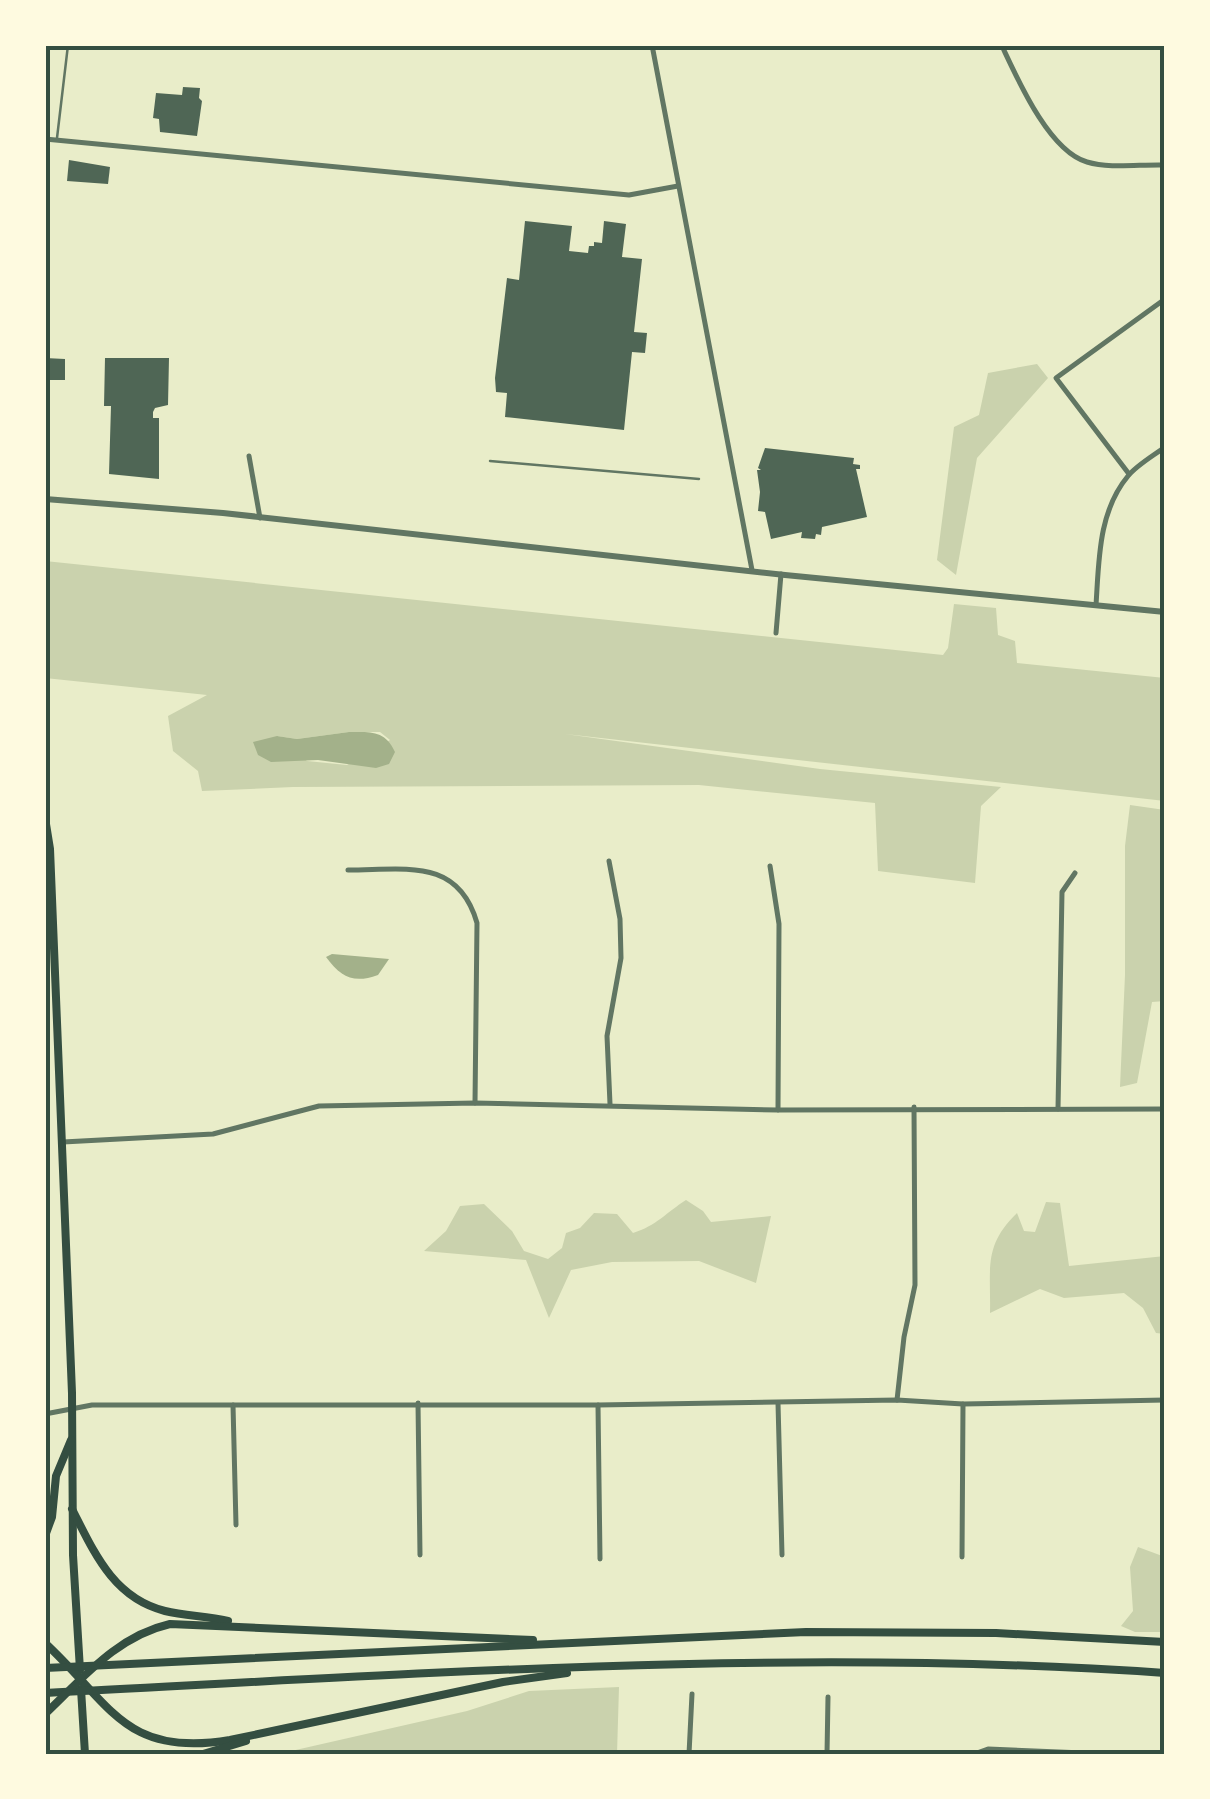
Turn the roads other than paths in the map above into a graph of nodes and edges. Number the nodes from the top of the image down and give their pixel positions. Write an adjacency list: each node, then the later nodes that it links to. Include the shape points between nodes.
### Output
1 (68, 45): 6 (lane)
2 (652, 45): 8 (street)
3 (998, 45): 4 (street); 7 (street, via 1067,152 1098,164)
4 (1028, 45)
5 (45, 138): 6 (street)
6 (56, 140): 8 (street, via 629,195)
7 (1165, 165)
8 (678, 186): 17 (street)
9 (1165, 299): 13 (street, via 1056,378)
10 (1165, 447): 13 (street)
11 (249, 456): 16 (street)
12 (490, 461): 14 (lane)
13 (1130, 474): 19 (street, via 1104,528)
14 (699, 480)
15 (45, 499): 16 (street)
16 (260, 518): 17 (street)
17 (752, 570): 18 (street)
18 (782, 574): 19 (street); 21 (street)
19 (1096, 605): 20 (street)
20 (1165, 612)
21 (776, 632)
22 (45, 818): 33 (main road)
23 (609, 861): 28 (street, via 621,958 607,1036)
24 (770, 866): 32 (street, via 780,924)
25 (348, 870): 27 (street, via 427,870 471,902 477,924)
26 (1075, 873): 30 (street, via 1062,892)
27 (475, 1103): 28 (street); 33 (street, via 319,1106 212,1134)
28 (610, 1104): 32 (street)
29 (914, 1107): 30 (street); 32 (street); 34 (street, via 915,1285)
30 (1058, 1109): 31 (street)
31 (1165, 1109)
32 (778, 1110)
33 (60, 1142): 41 (main road)
34 (898, 1400): 37 (street); 38 (street)
35 (1165, 1400): 38 (street)
36 (418, 1403): 39 (street); 40 (street); 48 (street)
37 (778, 1403): 40 (street); 47 (street)
38 (963, 1404): 49 (street)
39 (234, 1405): 41 (street); 45 (street)
40 (598, 1406): 50 (street)
41 (71, 1410): 42 (street); 43 (main road)
42 (45, 1414)
43 (71, 1440): 44 (main road); 46 (main road, via 56,1476)
44 (72, 1509): 51 (main road, via 107,1574 132,1596 161,1610); 58 (main road)
45 (236, 1525)
46 (45, 1536)
47 (782, 1555)
48 (420, 1556)
49 (962, 1557)
50 (600, 1559)
51 (252, 1626): 54 (main road); 58 (main road, via 181,1623 146,1630)
52 (1165, 1642): 54 (main road, via 853,1632)
53 (45, 1643): 58 (main road)
54 (565, 1643): 56 (main road)
55 (606, 1666): 57 (main road, via 863,1660); 59 (main road); 63 (main road)
56 (45, 1668)
57 (1165, 1673)
58 (80, 1680): 62 (main road); 63 (main road, via 127,1726 166,1742 200,1744); 64 (main road)
59 (45, 1693)
60 (692, 1694): 66 (street)
61 (828, 1698): 67 (street)
62 (45, 1714)
63 (274, 1732): 65 (main road)
64 (85, 1754)
65 (202, 1754)
66 (689, 1754)
67 (827, 1754)
68 (974, 1754): 69 (street)
69 (1108, 1754)

